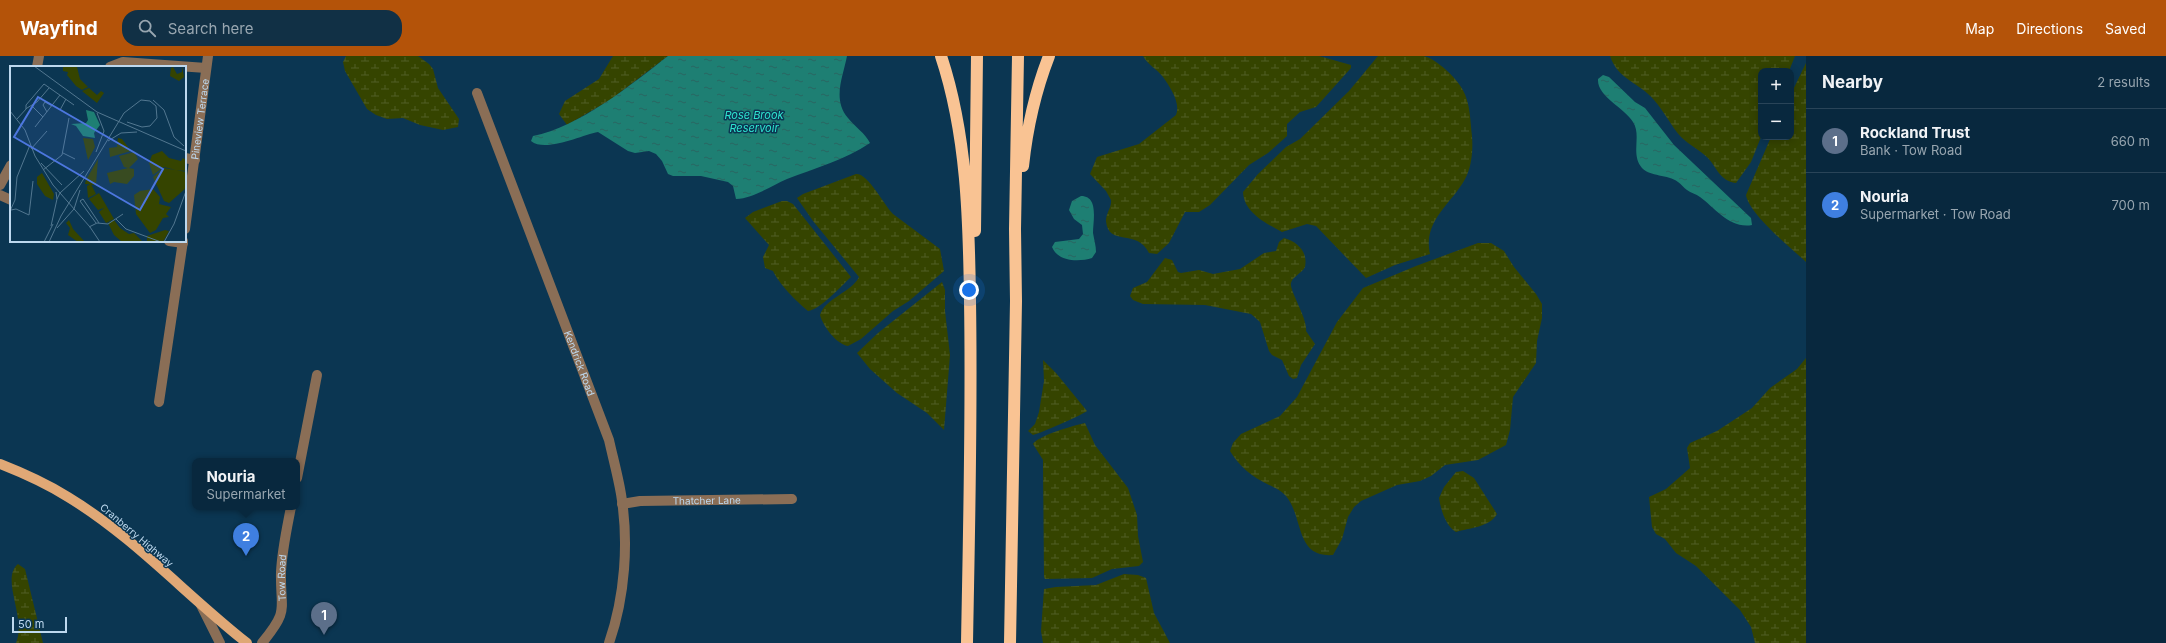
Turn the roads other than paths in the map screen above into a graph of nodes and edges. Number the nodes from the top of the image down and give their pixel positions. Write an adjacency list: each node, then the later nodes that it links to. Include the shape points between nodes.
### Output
1 (39, 56): 7 (street)
2 (208, 56): 11 (street, Pineview Terrace)
3 (941, 56): 21 (highway, via 952,94 963,164)
4 (977, 56): 21 (highway, via 975,230)
5 (1018, 56): 22 (highway)
6 (1049, 56): 22 (highway, via 1038,87 1025,147)
7 (37, 66)
8 (113, 66): 9 (street, via 123,62)
9 (178, 66)
10 (186, 67): 11 (street)
11 (206, 68): 14 (street, Pineview Terrace)
12 (477, 93): 28 (street, Kendrick Road, via 609,440)
13 (186, 158): 14 (street)
14 (195, 160): 19 (street, Pineview Terrace)
15 (10, 167): 16 (street)
16 (0, 185)
17 (0, 195): 18 (street)
18 (10, 200)
19 (186, 222)
20 (183, 242): 24 (street)
21 (970, 290): 31 (highway, via 972,387)
22 (1016, 301): 30 (highway)
23 (317, 375): 25 (street)
24 (159, 402)
25 (300, 463)
26 (0, 464): 32 (main road, Cranberry Highway, via 50,486 84,507)
27 (792, 499): 28 (street, Thatcher Lane, via 640,501)
28 (622, 504): 36 (street, Kendrick Road, via 625,534 623,575 616,622)
29 (291, 510): 35 (street, Tow Road, via 281,572 282,610 276,625)
30 (1012, 558): 39 (highway); 40 (highway)
31 (968, 574): 37 (highway); 38 (highway)
32 (201, 605): 33 (street); 34 (main road, Cranberry Highway)
33 (220, 643)
34 (247, 643)
35 (262, 643)
36 (609, 643)
37 (959, 643)
38 (967, 643)
39 (1010, 643)
40 (1017, 643)

